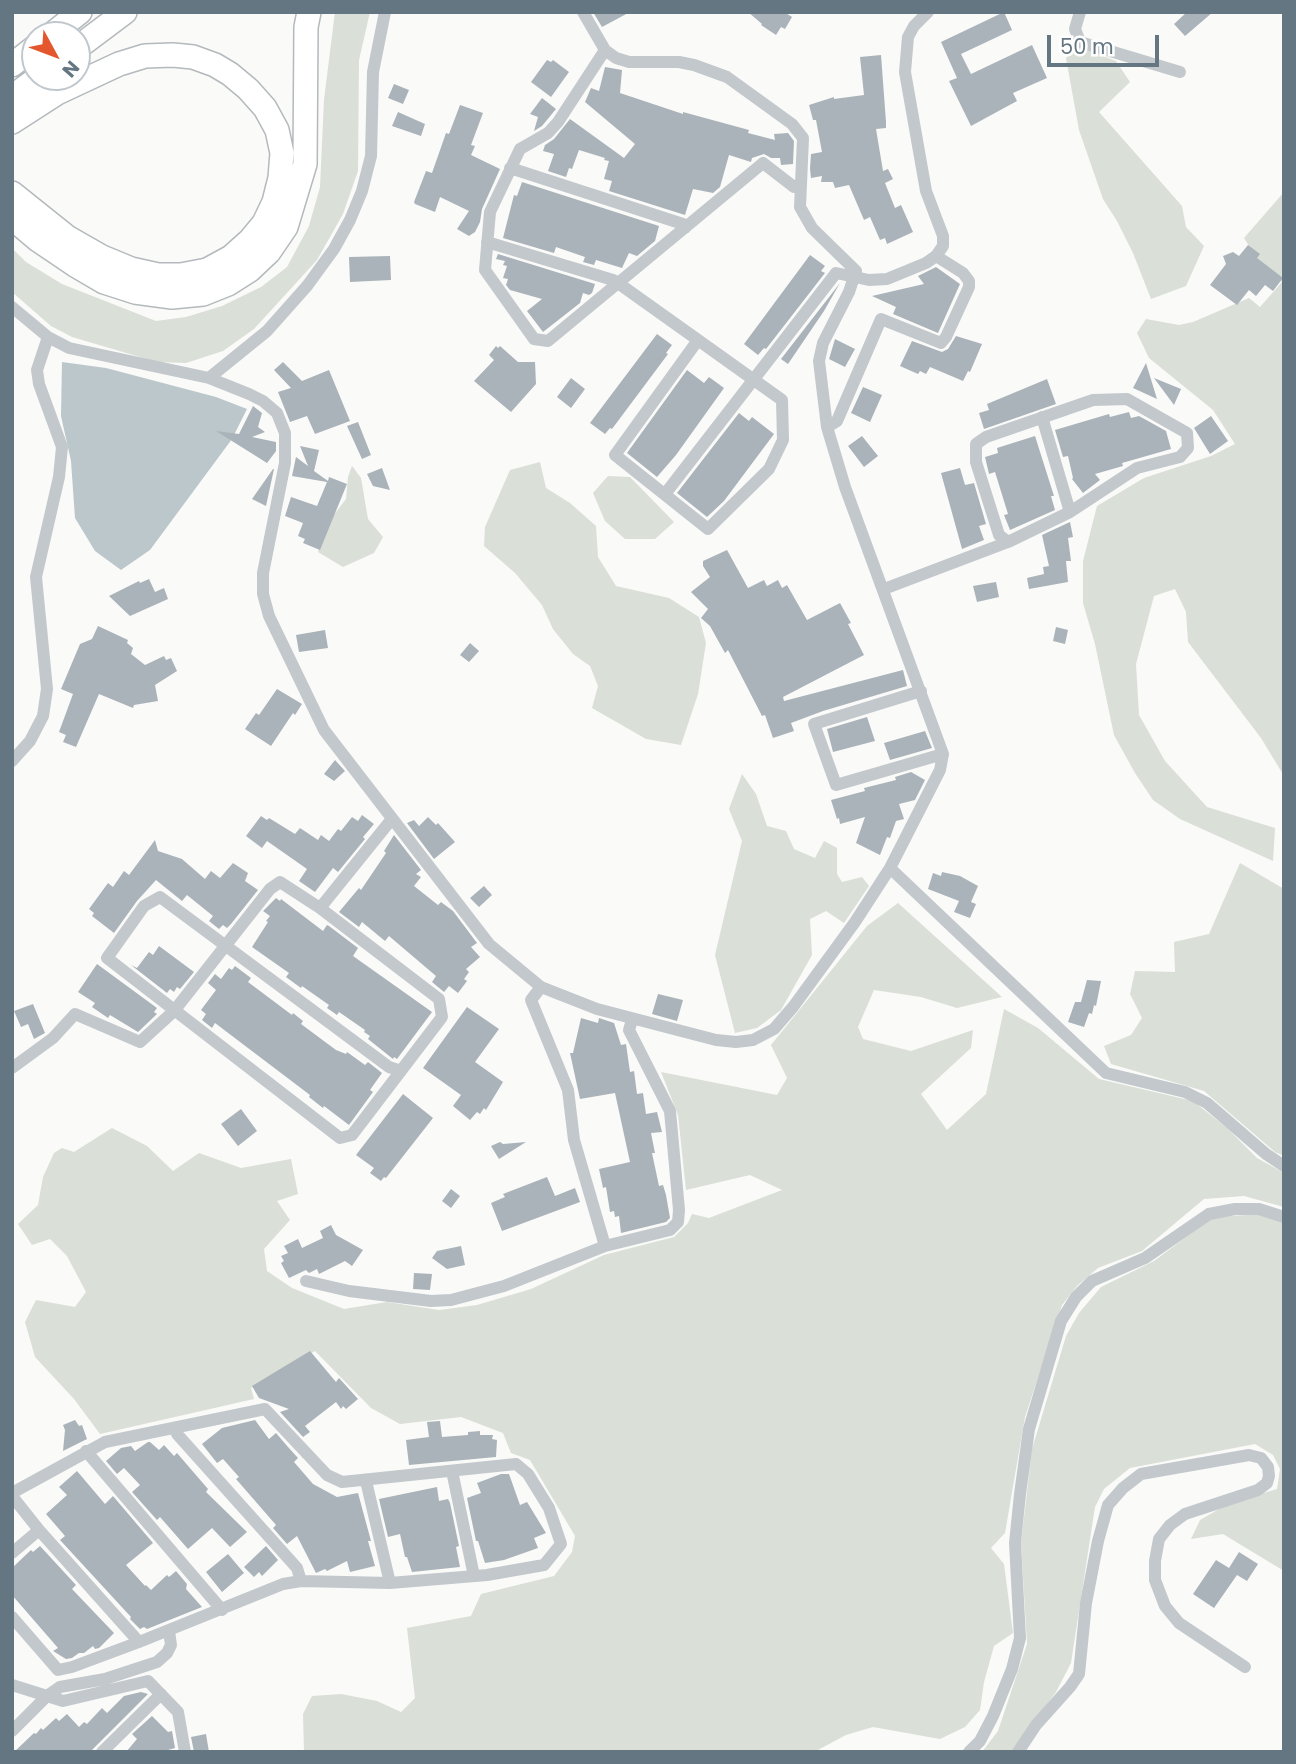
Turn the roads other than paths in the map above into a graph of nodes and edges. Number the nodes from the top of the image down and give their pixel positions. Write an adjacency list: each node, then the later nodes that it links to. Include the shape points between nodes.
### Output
1 (125, 12): 7 (highway)
2 (309, 12): 14 (highway, via 305,164 286,227 250,270 203,294 172,297 135,292 104,282 75,265)
3 (385, 12): 23 (street, via 373,72 370,156 350,220 327,258 267,331)
4 (583, 12): 8 (street)
5 (928, 12): 17 (street, via 908,37 905,72 926,191 943,236)
6 (1080, 12): 9 (street, via 1075,29 1080,42)
7 (91, 38)
8 (605, 50): 11 (street, via 558,122 520,149); 12 (street, via 629,62 694,65 740,85 792,124 803,138)
9 (1180, 72)
10 (12, 122): 13 (highway, via 57,93 119,64 145,56 193,57 230,74 265,108 282,153 277,190 264,223 250,240 208,270 181,275 131,269 102,257 67,237)
11 (510, 168): 15 (street); 16 (street, via 490,212)
12 (800, 187): 15 (street, via 763,163); 18 (street, via 804,218 848,261)
13 (12, 193)
14 (12, 218)
15 (685, 228): 19 (street)
16 (487, 242): 19 (street); 19 (street, via 485,270 534,339 548,341)
17 (936, 256): 18 (street, via 887,279); 26 (street, via 969,281 946,337 941,343 881,319 836,421)
18 (855, 277): 24 (street, via 836,273); 26 (street, via 819,361)
19 (618, 283): 22 (street)
20 (12, 307): 21 (street)
21 (48, 337): 23 (street, via 69,348); 33 (street, via 37,370 62,447 60,477 36,577 47,689 43,716)
22 (698, 340): 24 (street); 27 (street, via 615,455)
23 (209, 378): 34 (street, via 263,401 277,413 285,433 285,463 263,573 269,616 324,730)
24 (754, 380): 27 (street); 27 (street, via 782,400 783,440 769,469 708,528)
25 (1042, 417): 28 (street); 28 (street, via 1093,400 1127,399 1187,433 1188,448 1180,457 1137,468); 29 (street, via 976,444 976,462 999,536)
26 (827, 427): 30 (street)
27 (665, 494)
28 (1070, 512): 29 (street)
29 (1008, 542): 30 (street)
30 (884, 589): 31 (street)
31 (921, 691): 32 (street); 32 (street, via 814,724 836,785)
32 (943, 754): 35 (street, via 940,771)
33 (12, 761)
34 (391, 820): 36 (street); 38 (street, via 489,944)
35 (890, 868): 40 (street, via 774,1029 736,1042); 43 (street, via 1106,1073 1185,1092 1207,1103)
36 (320, 908): 37 (street, via 281,882 271,888); 42 (street, via 439,999 442,1017)
37 (227, 946): 39 (street); 39 (street, via 160,897 144,906 107,958); 42 (street, via 389,1067)
38 (541, 987): 40 (street); 45 (street, via 531,1000 568,1090 574,1140)
39 (174, 1011): 41 (street, via 140,1042 75,1014 53,1038); 42 (street, via 340,1138 352,1135)
40 (632, 1020): 45 (street, via 629,1030 670,1111 678,1222 670,1230)
41 (12, 1068)
42 (401, 1071)
43 (1284, 1166)
44 (1284, 1217): 68 (street, via 1259,1209 1209,1214 1145,1258 1092,1281 1061,1321 1029,1429 1015,1543 1020,1638 993,1716 981,1741)
45 (605, 1246): 46 (street, via 504,1286 451,1300 349,1291)
46 (306, 1281)
47 (177, 1427): 48 (street, via 104,1442); 50 (street, via 265,1409 327,1475 342,1482); 55 (street, via 177,1434 296,1567)
48 (86, 1451): 51 (street); 57 (street)
49 (452, 1471): 50 (street); 54 (street); 54 (street, via 516,1464 528,1474 549,1508 561,1544 544,1565)
50 (366, 1481): 56 (street)
51 (12, 1494): 52 (street)
52 (39, 1530): 53 (street); 60 (street)
53 (12, 1553)
54 (474, 1576): 56 (street)
55 (301, 1581): 56 (street); 57 (street)
56 (390, 1583)
57 (222, 1610): 59 (street)
58 (12, 1617): 60 (street, via 58,1670)
59 (169, 1631): 60 (street); 64 (street, via 171,1645 157,1662 105,1679 60,1686)
60 (139, 1642)
61 (1245, 1667): 69 (street, via 1179,1623 1165,1606 1155,1580 1155,1561 1159,1539 1170,1524 1185,1514 1258,1490 1267,1483 1268,1467 1261,1458 1249,1455 1141,1474 1108,1505 1086,1603 1079,1674)
62 (12, 1685): 64 (street)
63 (161, 1694): 64 (street, via 148,1681 63,1701); 66 (street); 67 (street, via 178,1712)
64 (47, 1696): 65 (street)
65 (12, 1731)
66 (102, 1752)
67 (186, 1752)
68 (969, 1752)
69 (1018, 1752)

